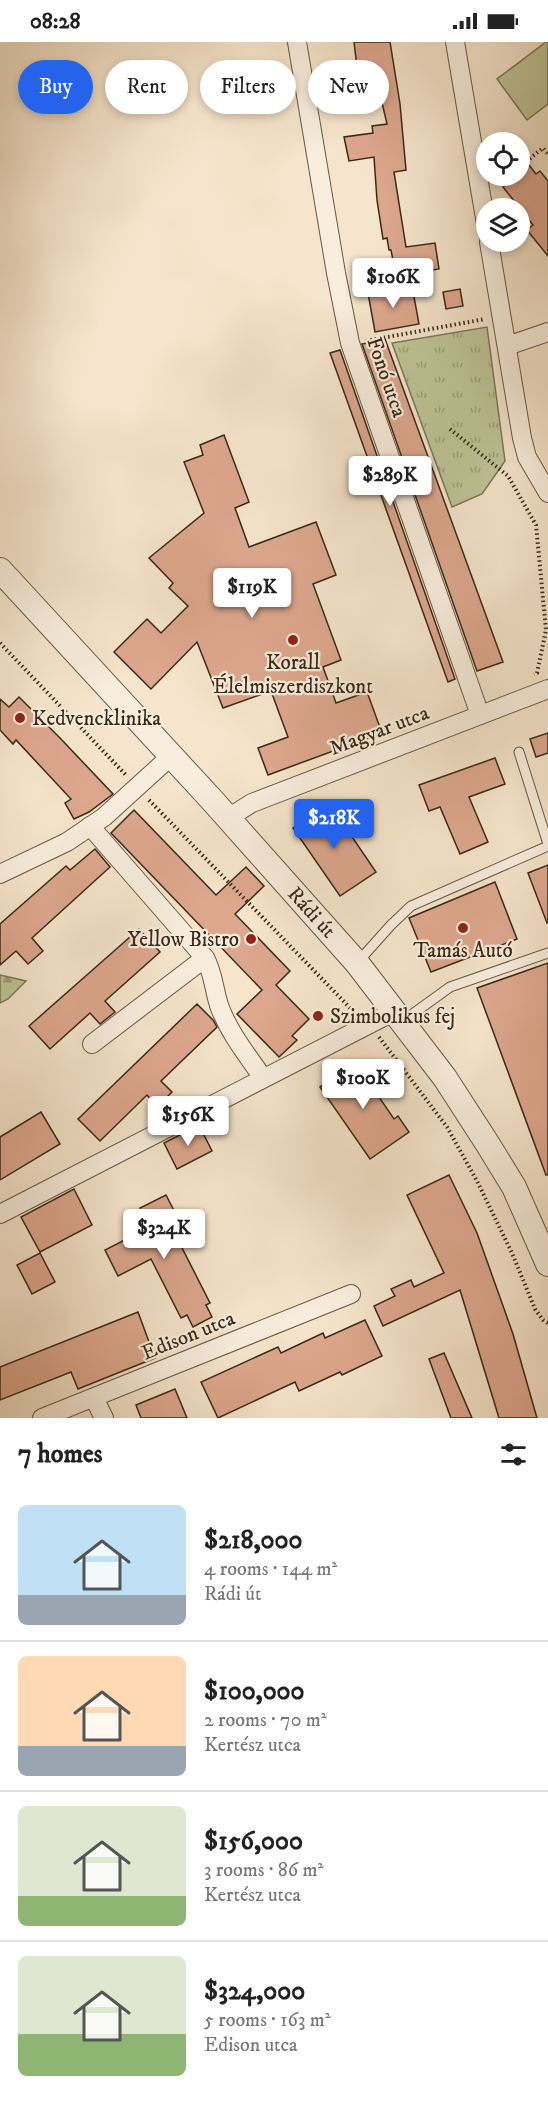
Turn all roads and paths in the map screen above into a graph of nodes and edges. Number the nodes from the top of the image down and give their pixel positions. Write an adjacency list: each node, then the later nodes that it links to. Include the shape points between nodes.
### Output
1 (297, 42): 9 (street, Fonó utca)
2 (455, 42): 5 (street)
3 (548, 154): 4 (path, via 543,148)
4 (530, 158)
5 (482, 198)
6 (491, 252): 7 (street)
7 (502, 316): 9 (path); 10 (street)
8 (548, 332): 10 (street)
9 (350, 344): 17 (street, Fonó utca)
10 (507, 346): 12 (street, via 527,457)
11 (450, 429): 15 (path, via 508,476 536,525 546,630 537,673)
12 (548, 493)
13 (0, 570): 19 (street, Rádi út)
14 (0, 643): 20 (path)
15 (526, 677)
16 (548, 689): 17 (street, Magyar utca)
17 (480, 715): 21 (street, Magyar utca, via 252,803)
18 (519, 752): 23 (lane)
19 (170, 757): 20 (street); 21 (street, Rádi út)
20 (137, 787): 22 (street); 29 (path)
21 (228, 818): 27 (street, Rádi út)
22 (90, 826): 24 (street, via 67,842); 26 (street)
23 (548, 845): 27 (lane, via 411,906)
24 (0, 874)
25 (548, 953): 28 (lane, via 450,987)
26 (205, 958): 30 (street); 31 (street, via 229,1028)
27 (357, 963): 28 (street, Rádi út)
28 (399, 1016): 29 (street); 33 (street, Rádi út, via 445,1078 514,1187)
29 (367, 1025): 31 (street); 35 (path, via 447,1127 512,1253 535,1309)
30 (92, 1044)
31 (263, 1078): 32 (street)
32 (0, 1214)
33 (548, 1264)
34 (351, 1294): 36 (street, Edison utca)
35 (548, 1323)
36 (94, 1398): 37 (street, Edison utca); 38 (street)
37 (42, 1418)
38 (104, 1418)

